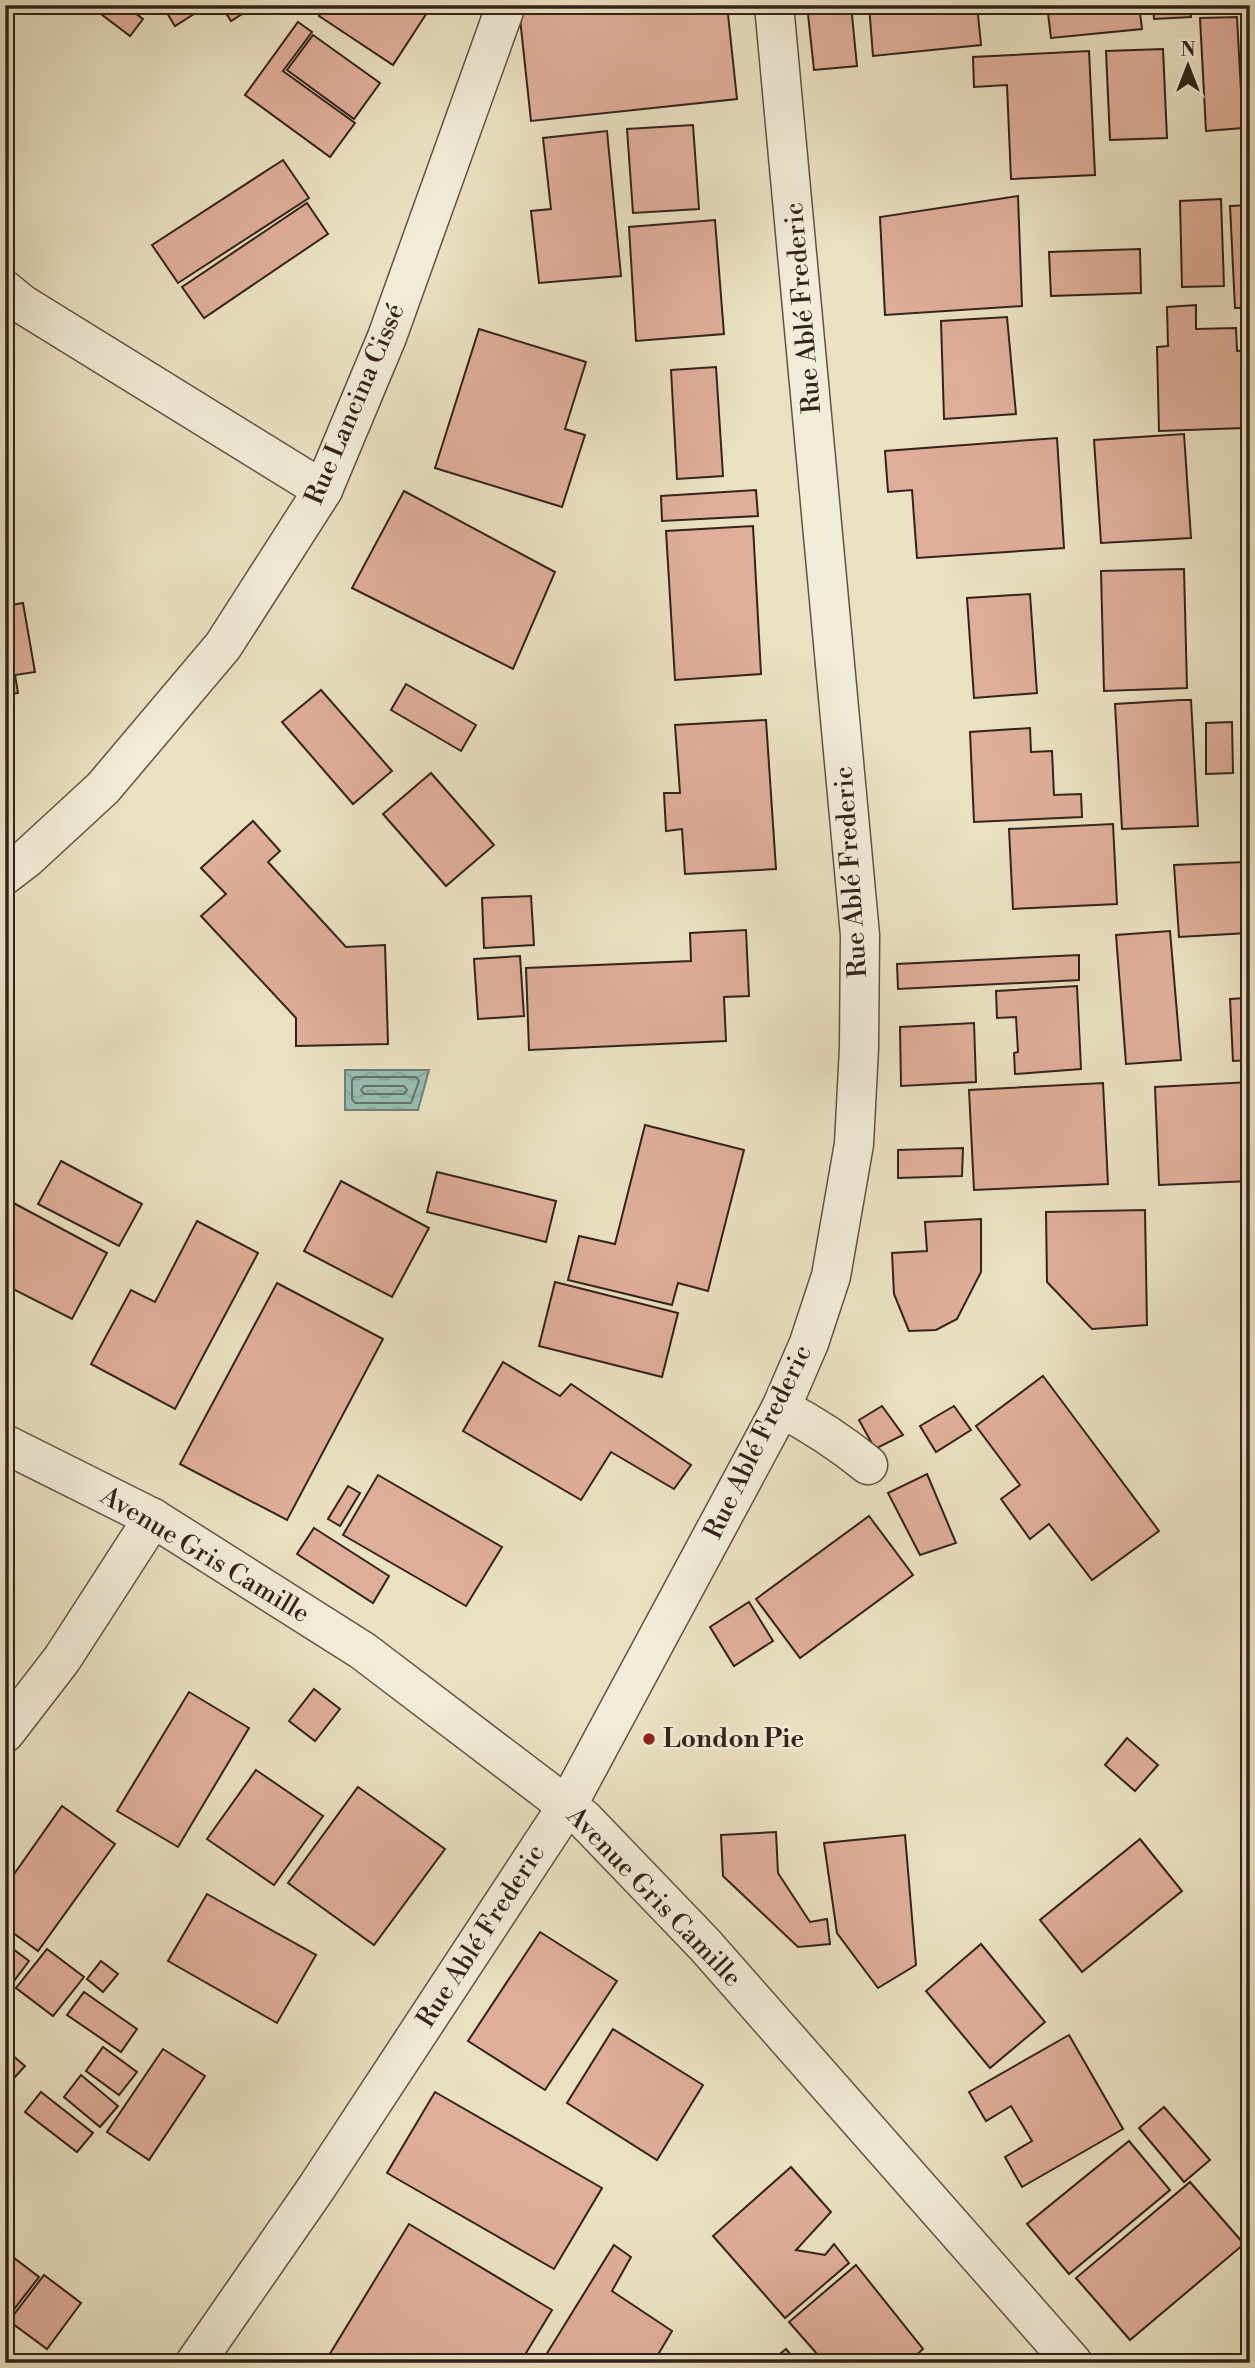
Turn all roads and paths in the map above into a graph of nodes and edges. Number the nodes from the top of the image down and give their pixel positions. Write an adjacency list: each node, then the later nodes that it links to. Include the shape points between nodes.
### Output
1 (506, 5): 4 (street, Rue Lancina Cissé, via 387,337)
2 (774, 5): 6 (street, Rue Ablé Frederic, via 860,935 854,1144 831,1276)
3 (5, 290): 4 (street)
4 (323, 489): 5 (street, Rue Lancina Cissé, via 223,646 103,788)
5 (5, 875)
6 (781, 1408): 8 (street); 11 (street, Rue Ablé Frederic)
7 (5, 1444): 9 (street, Avenue Gris Camille)
8 (868, 1465)
9 (153, 1518): 10 (street, via 62,1659); 11 (street, Avenue Gris Camille, via 363,1651)
10 (5, 1733)
11 (567, 1806): 12 (street, Rue Ablé Frederic, via 317,2187); 13 (street, Avenue Gris Camille, via 705,1945)
12 (195, 2363)
13 (1073, 2363)

